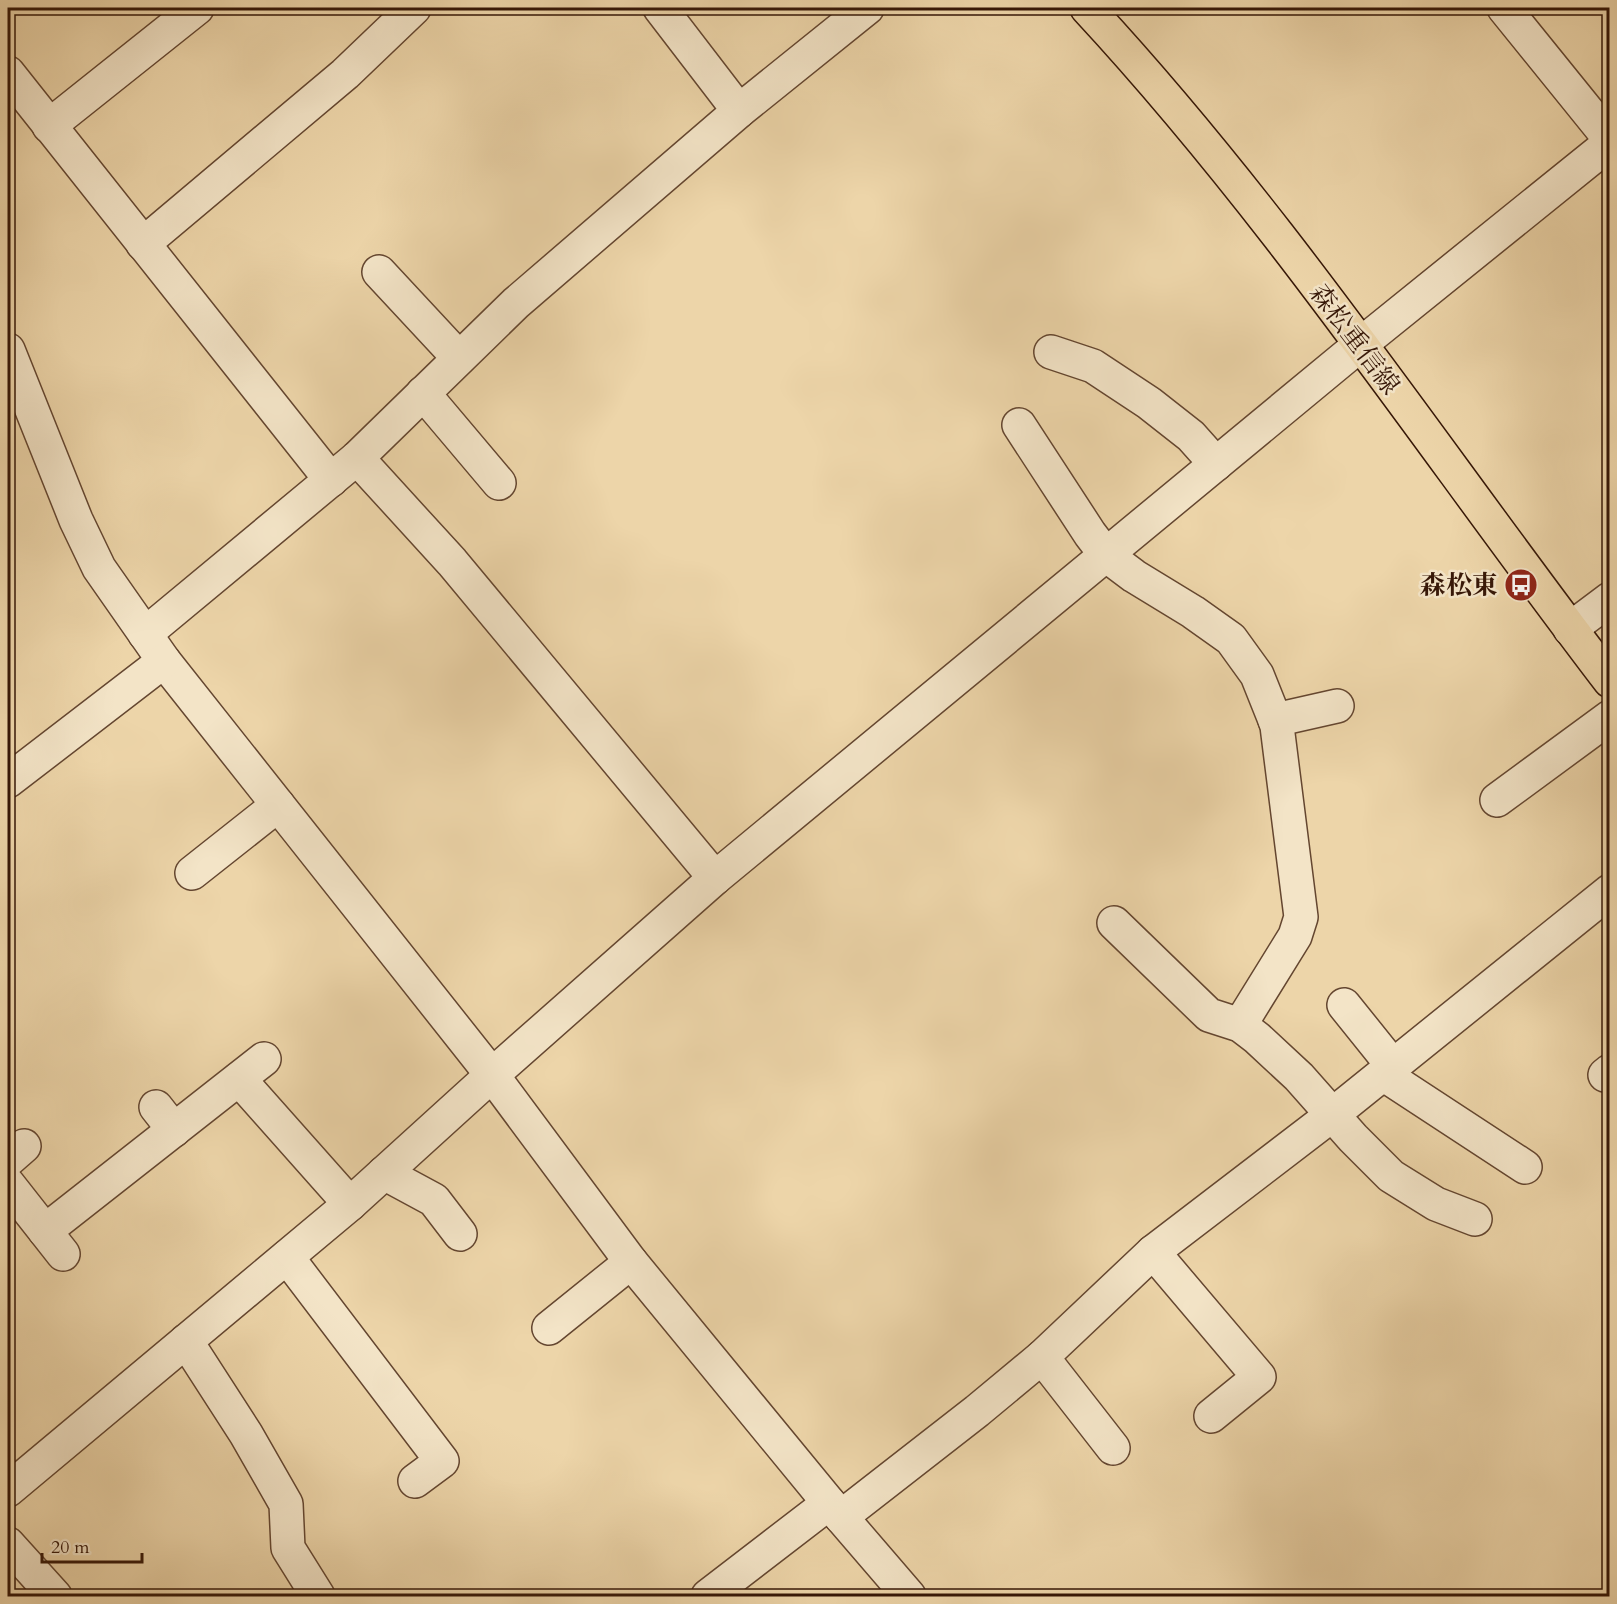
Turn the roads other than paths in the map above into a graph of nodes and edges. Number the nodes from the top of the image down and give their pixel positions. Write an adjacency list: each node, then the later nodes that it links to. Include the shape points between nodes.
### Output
1 (197, 8): 9 (street)
2 (414, 8): 11 (street, via 345,74)
3 (660, 8): 8 (street)
4 (867, 8): 8 (street)
5 (1087, 8): 13 (main road, 森松重信線, via 1203,140)
6 (1503, 8): 10 (street)
7 (8, 74): 9 (street)
8 (739, 111): 16 (street, via 516,303)
9 (49, 126): 11 (street)
10 (1610, 141): 13 (street)
11 (143, 244): 22 (street)
12 (379, 272): 16 (street)
13 (1361, 344): 21 (street); 26 (main road, 森松重信線)
14 (8, 350): 17 (street)
15 (1051, 352): 21 (street, via 1093,366 1149,403 1191,436)
16 (459, 358): 18 (street)
17 (14, 385): 27 (street, via 99,568)
18 (423, 393): 20 (street); 23 (street)
19 (1019, 425): 24 (street)
20 (357, 458): 22 (street); 37 (street, via 452,562)
21 (1216, 464): 24 (street)
22 (331, 480): 27 (street)
23 (499, 483)
24 (1106, 555): 32 (street, via 1231,639 1257,675); 37 (street)
25 (1610, 599): 26 (street)
26 (1570, 629): 29 (main road, 森松重信線)
27 (145, 634): 28 (street)
28 (164, 661): 33 (street); 35 (street)
29 (1610, 681)
30 (1336, 706): 32 (street)
31 (1610, 717): 34 (street)
32 (1275, 720): 41 (street, via 1301,917 1295,936)
33 (8, 781)
34 (1497, 800)
35 (278, 805): 36 (street); 43 (street)
36 (192, 873)
37 (715, 878): 43 (street)
38 (1610, 891): 42 (street)
39 (1114, 923): 41 (street, via 1209,1016)
40 (1344, 1005): 42 (street)
41 (1240, 1025): 44 (street, via 1299,1077)
42 (1388, 1070): 44 (street); 45 (street)
43 (492, 1075): 46 (street); 53 (street)
44 (1332, 1115): 49 (street, via 1391,1176 1436,1204); 51 (street)
45 (1525, 1167)
46 (384, 1173): 48 (street); 50 (street, via 434,1200)
47 (8, 1184): 48 (street, via 54,1243 165,1118 251,1069)
48 (350, 1204): 52 (street)
49 (1475, 1219)
50 (460, 1234)
51 (1153, 1252): 56 (street); 57 (street, via 1259,1377)
52 (287, 1257): 55 (street); 59 (street, via 442,1461)
53 (631, 1263): 54 (street); 61 (street)
54 (549, 1328)
55 (186, 1341): 60 (street); 64 (street, via 286,1504 288,1548)
56 (1042, 1357): 58 (street); 61 (street, via 968,1418)
57 (1211, 1416)
58 (1113, 1448)
59 (415, 1481)
60 (9, 1486)
61 (835, 1510): 65 (street); 66 (street)
62 (8, 1544): 63 (street)
63 (55, 1596)
64 (318, 1596)
65 (708, 1596)
66 (909, 1596)

